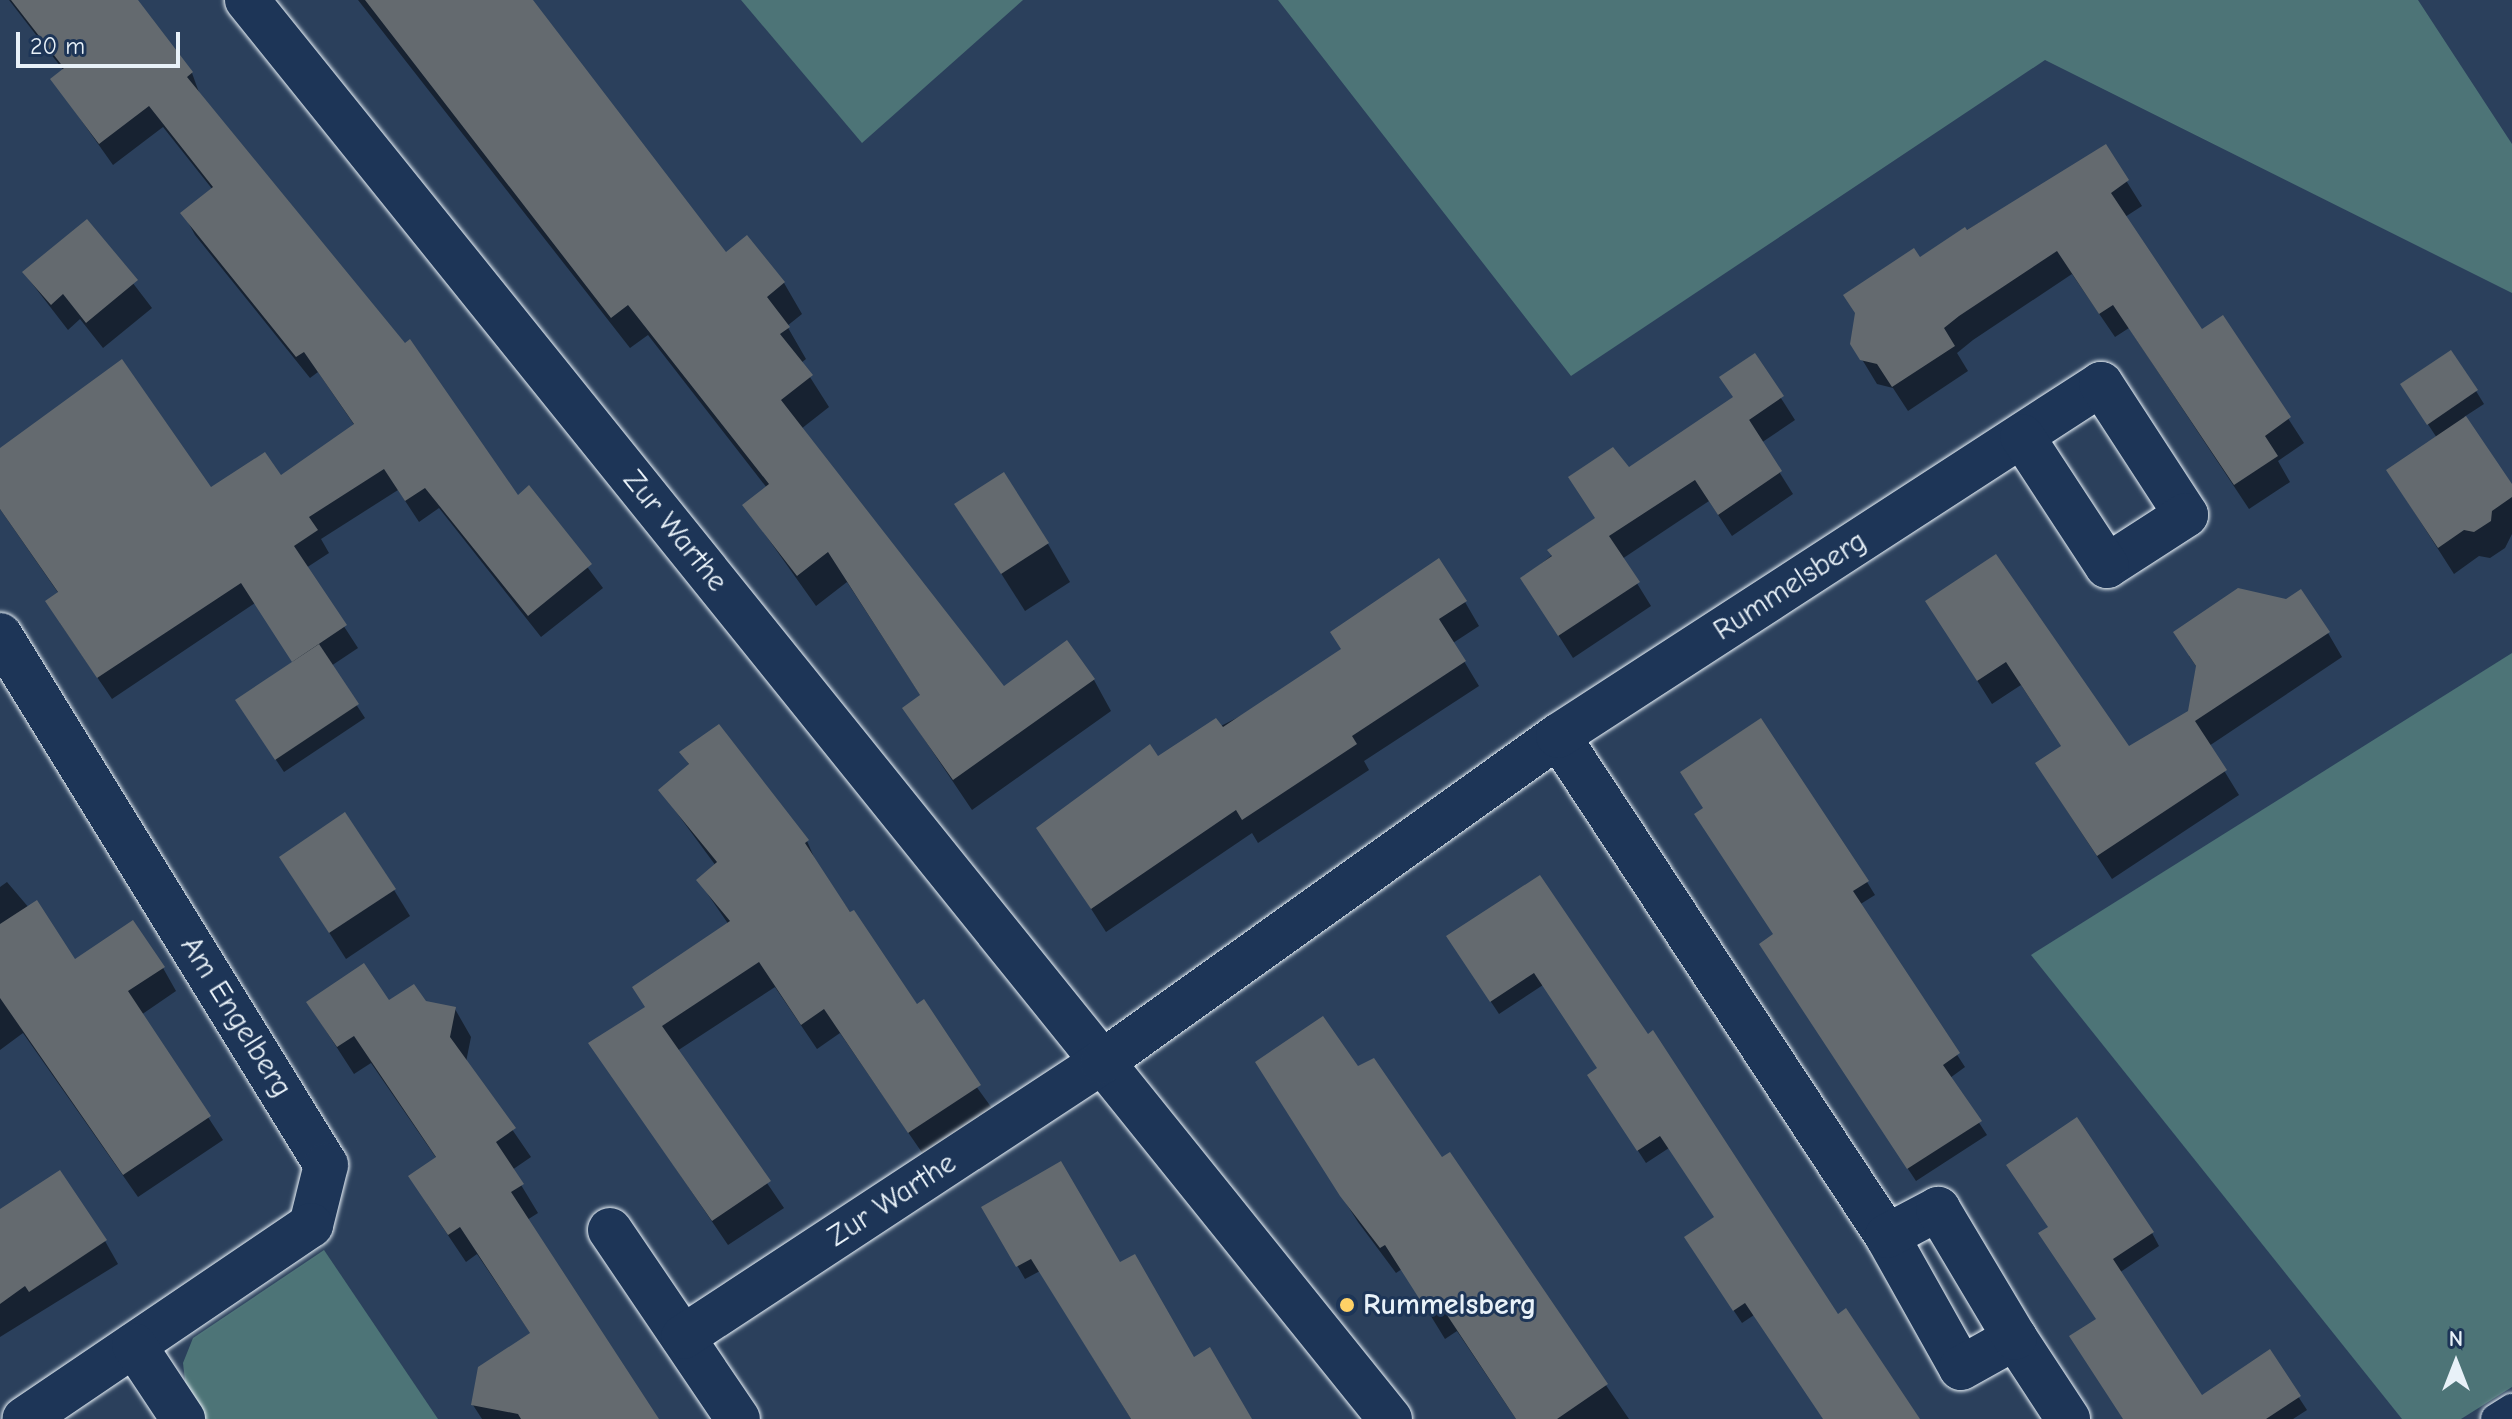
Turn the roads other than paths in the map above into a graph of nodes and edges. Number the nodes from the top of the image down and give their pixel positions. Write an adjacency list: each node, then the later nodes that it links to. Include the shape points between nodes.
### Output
1 (247, 0): 5 (street, Zur Warthe)
2 (2022, 436): 4 (street, Rummelsberg)
3 (0, 635): 10 (street, Am Engelberg, via 326,1165 311,1225)
4 (1558, 736): 5 (street, Rummelsberg); 7 (street)
5 (1102, 1062): 8 (street, Zur Warthe); 15 (street, Zur Warthe)
6 (610, 1230): 8 (street)
7 (1887, 1236): 9 (street, via 1938,1209); 9 (street, via 1961,1368)
8 (683, 1337): 14 (street)
9 (2015, 1338): 16 (street)
10 (134, 1345): 12 (street, Am Engelberg); 13 (street)
11 (2512, 1409): 17 (lane)
12 (24, 1419)
13 (183, 1419)
14 (738, 1419)
15 (1390, 1419)
16 (2068, 1419)
17 (2496, 1419)

